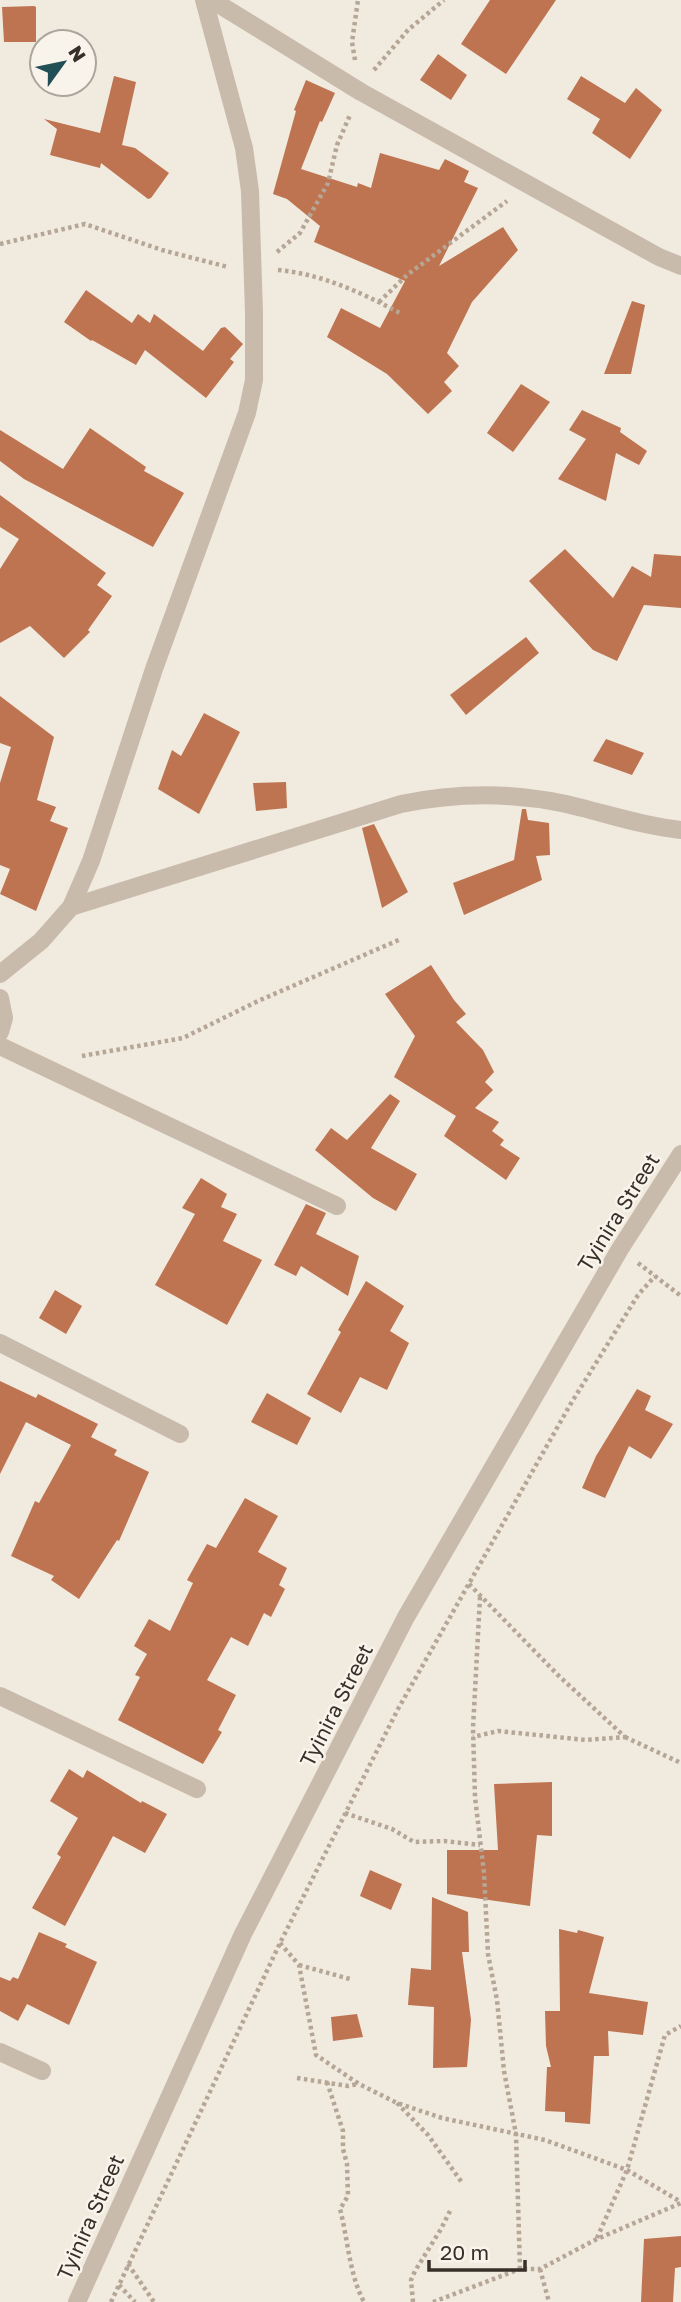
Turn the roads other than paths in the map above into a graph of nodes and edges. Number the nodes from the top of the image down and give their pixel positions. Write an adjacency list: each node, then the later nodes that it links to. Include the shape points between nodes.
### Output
1 (204, 0): 5 (street, via 244,148 250,191 254,380 247,413)
2 (212, 0): 3 (street, via 361,92)
3 (681, 266)
4 (681, 830): 5 (street, via 558,802 483,794 438,796)
5 (71, 907): 6 (street, via 41,941)
6 (0, 974)
7 (0, 999): 8 (street, via 4,1018)
8 (0, 1032)
9 (0, 1046): 11 (street)
10 (681, 1154): 18 (street, Tyinira Street, via 406,1617 243,1934)
11 (337, 1206)
12 (0, 1343): 13 (street)
13 (180, 1434)
14 (0, 1696): 15 (street)
15 (197, 1788)
16 (0, 2052): 17 (street)
17 (42, 2071)
18 (77, 2302)

